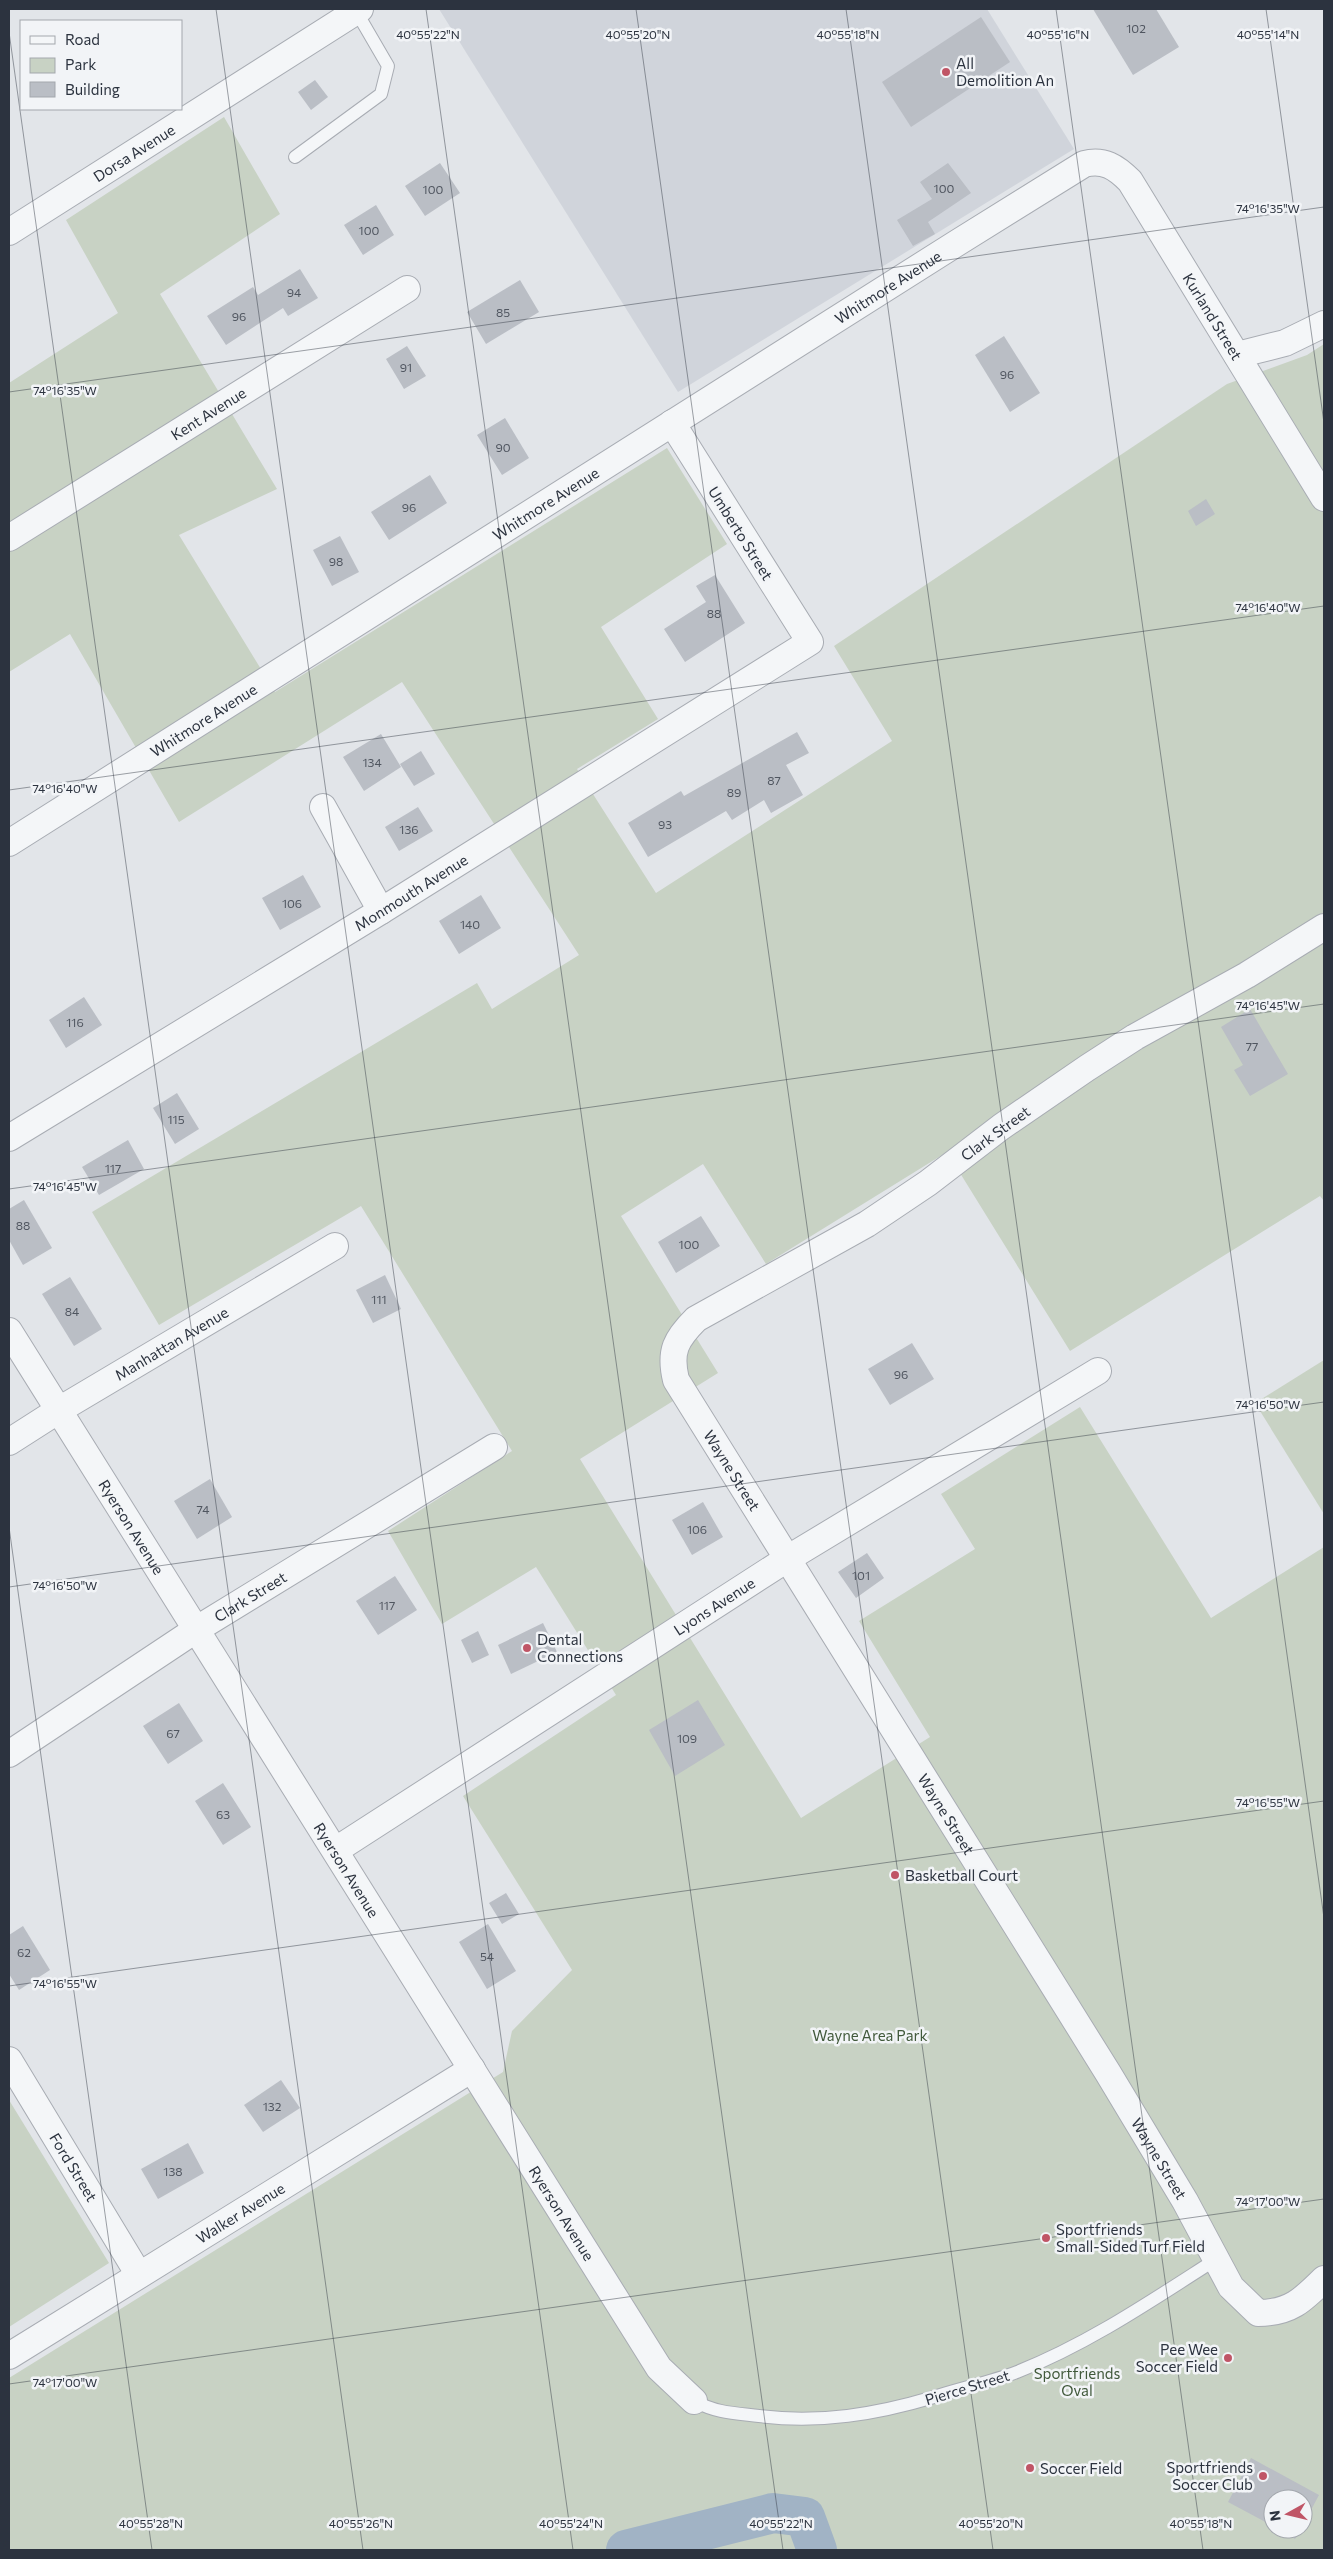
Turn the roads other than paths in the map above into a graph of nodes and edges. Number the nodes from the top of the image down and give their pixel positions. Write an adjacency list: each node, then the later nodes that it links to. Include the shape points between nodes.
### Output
1 (358, 10): 2 (lane, via 388,66 381,94); 4 (street, Dorsa Avenue)
2 (295, 157)
3 (1084, 164): 7 (street, Kurland Street, via 1095,161 1109,164 1130,181); 8 (street, Whitmore Avenue)
4 (9, 232)
5 (407, 289): 10 (street, Kent Avenue)
6 (1324, 324): 7 (street, via 1285,343)
7 (1237, 356): 9 (street, Kurland Street)
8 (672, 423): 11 (street, Umberto Street); 13 (street, Whitmore Avenue)
9 (1324, 498)
10 (9, 538)
11 (810, 642): 14 (street, Monmouth Avenue)
12 (323, 807): 14 (street)
13 (9, 843)
14 (381, 911): 16 (street, Monmouth Avenue)
15 (1324, 926): 19 (street, Clark Street, via 1247,975 1095,1063 868,1224 696,1319)
16 (9, 1138)
17 (336, 1246): 21 (street, Manhattan Avenue)
18 (9, 1331): 21 (street, Ryerson Avenue)
19 (674, 1348): 24 (street, Wayne Street, via 672,1364 676,1380)
20 (1098, 1371): 24 (street, Lyons Avenue)
21 (58, 1410): 22 (street, Manhattan Avenue); 25 (street, Ryerson Avenue)
22 (9, 1442)
23 (494, 1447): 25 (street, Clark Street)
24 (787, 1559): 27 (street, Lyons Avenue); 30 (street, Wayne Street, via 1108,2073 1185,2201)
25 (197, 1629): 26 (street, Clark Street); 27 (street, Ryerson Avenue)
26 (9, 1754)
27 (336, 1850): 29 (street, Ryerson Avenue)
28 (9, 2060): 31 (street, Ford Street)
29 (472, 2068): 31 (street, Walker Avenue); 34 (street, Ryerson Avenue, via 659,2368)
30 (1215, 2260): 32 (street, Wayne Street, via 1231,2287 1258,2313 1289,2309); 34 (lane, Pierce Street, via 1115,2323 1055,2355 1016,2372 906,2405 831,2419 777,2419 711,2410)
31 (138, 2275): 33 (street, Walker Avenue)
32 (1324, 2279)
33 (9, 2356)
34 (694, 2401)

